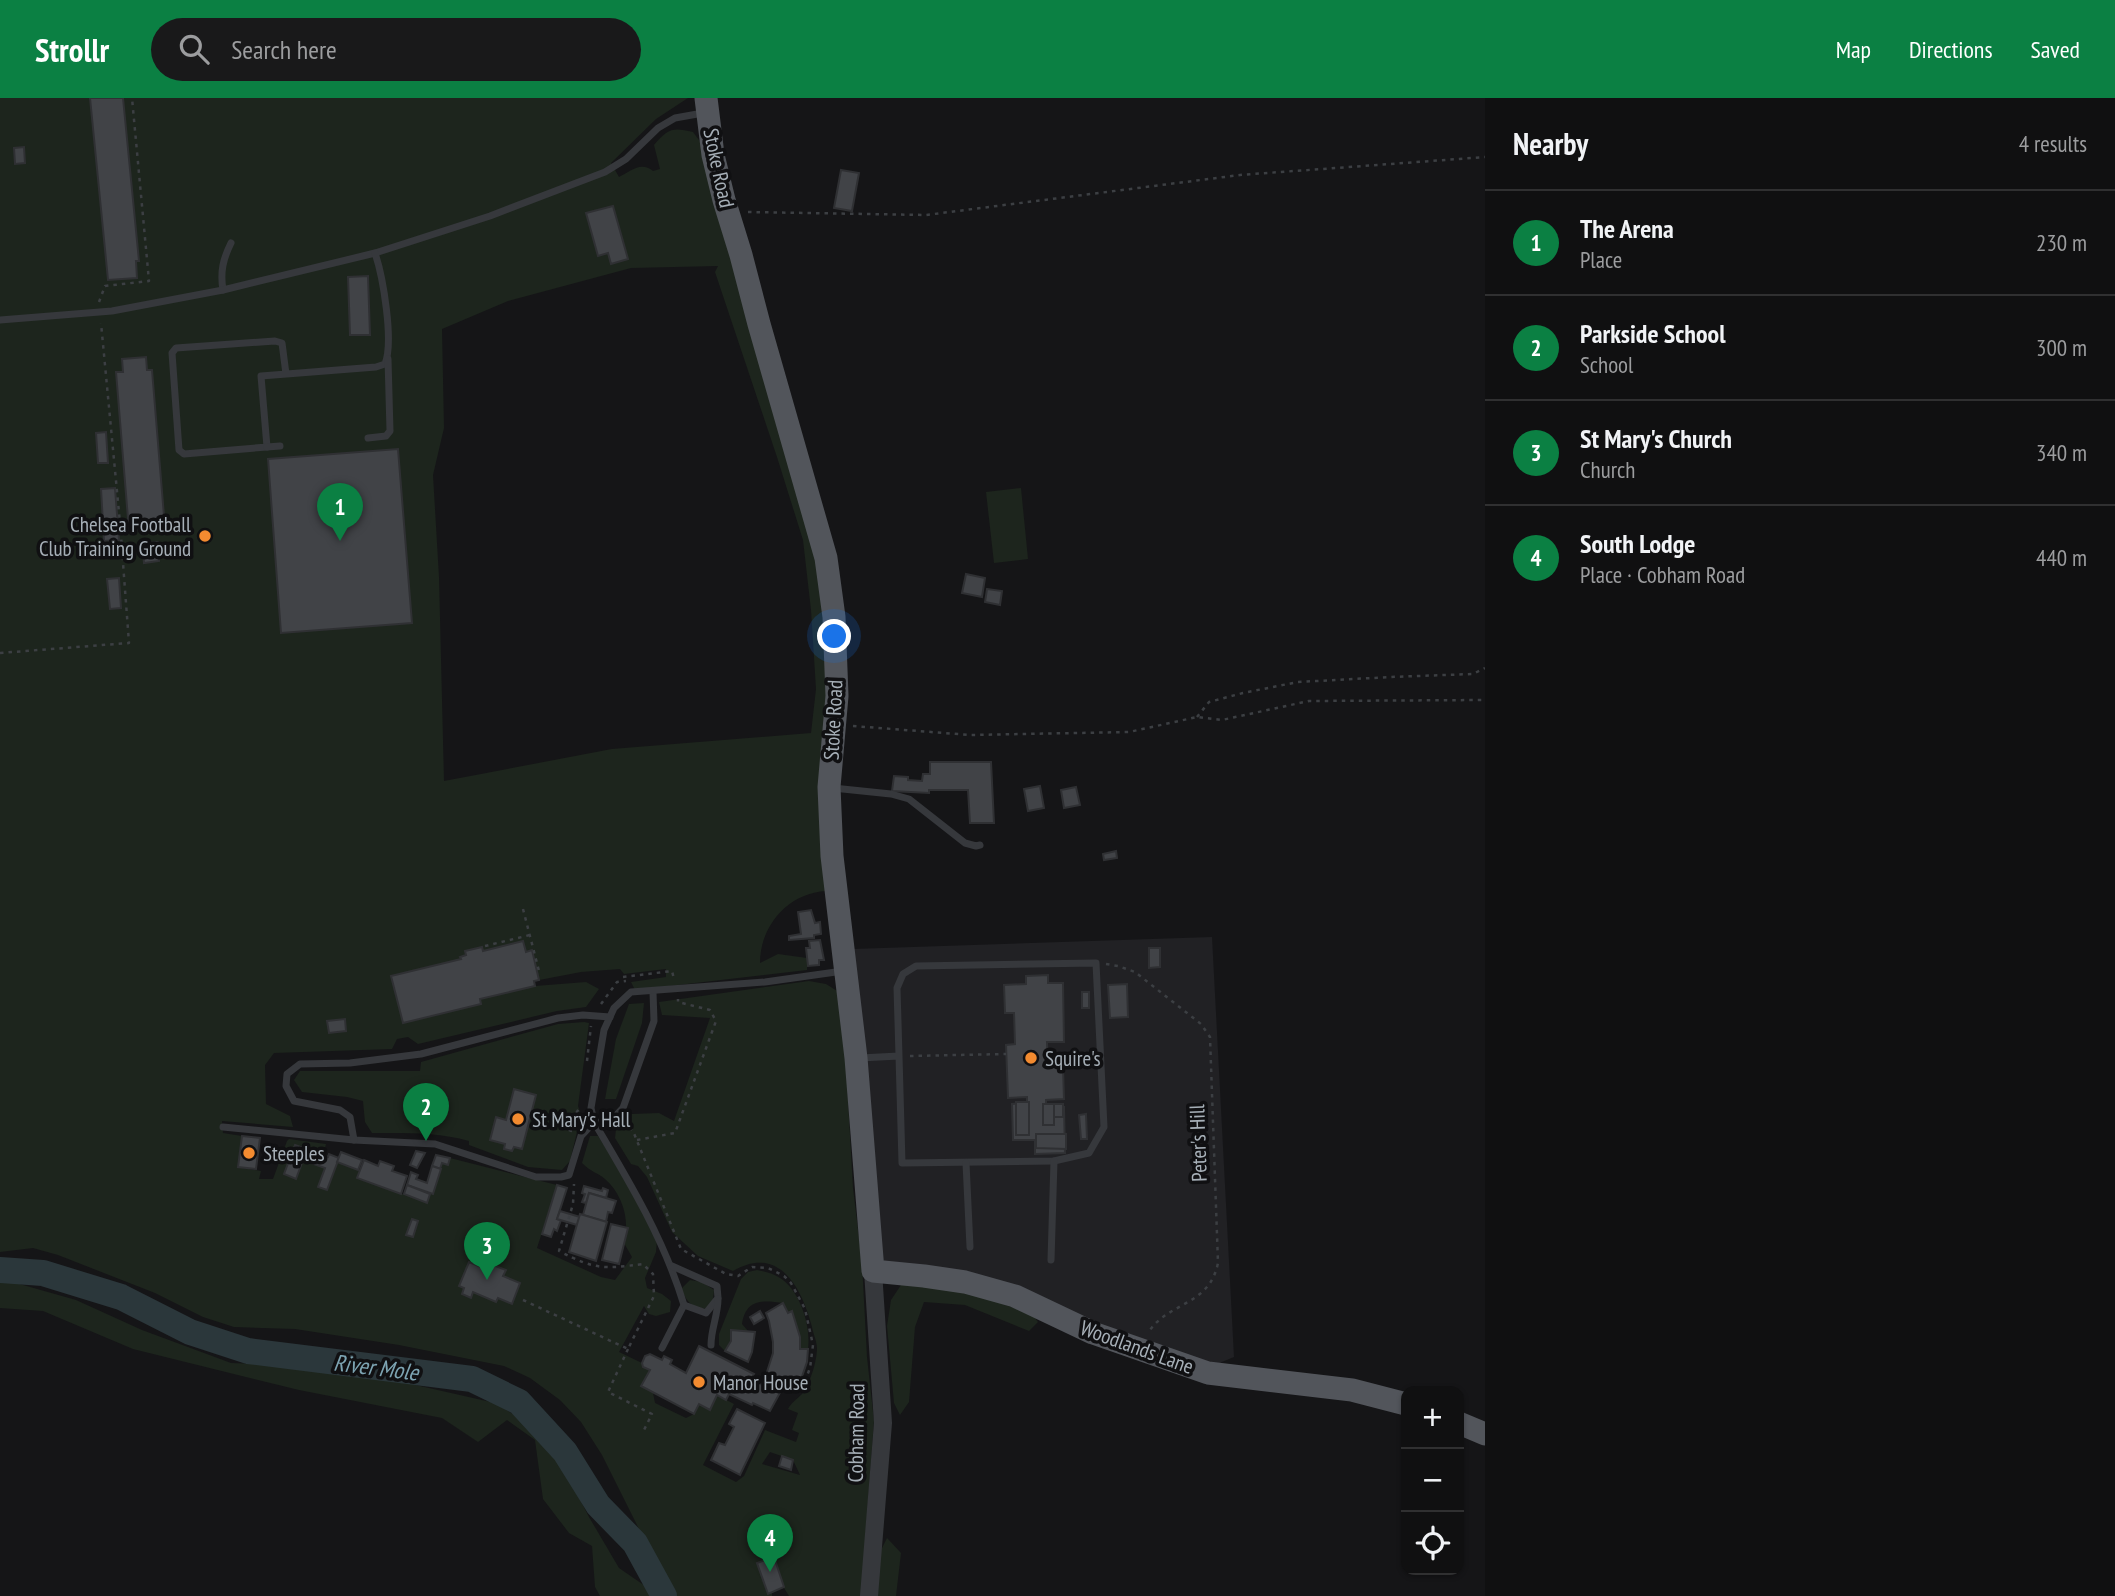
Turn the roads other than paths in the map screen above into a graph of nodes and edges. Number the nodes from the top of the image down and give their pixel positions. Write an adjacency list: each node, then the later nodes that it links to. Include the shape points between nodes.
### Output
1 (707, 105): 3 (lane, via 659,128 605,172); 11 (main road, Stoke Road, via 727,211 826,558 837,696)
2 (231, 243): 4 (lane, via 224,257)
3 (375, 253): 4 (lane); 6 (lane, via 385,302)
4 (223, 290): 5 (lane, via 112,311)
5 (0, 320)
6 (388, 355): 7 (lane, via 384,364 376,367); 8 (lane, via 390,431 386,436)
7 (286, 374): 10 (lane, via 261,376); 10 (lane, via 282,343 275,341 176,348 172,353 179,450 184,454)
8 (368, 438)
9 (280, 446): 10 (lane)
10 (267, 447)
11 (829, 787): 12 (lane, via 909,799 965,843); 13 (main road, Stoke Road)
12 (980, 845)
13 (846, 971): 14 (lane); 17 (main road, Stoke Road)
14 (653, 992): 15 (lane, via 631,992); 18 (lane, via 654,1021 623,1108 610,1122)
15 (610, 1017): 18 (lane, via 591,1108); 20 (lane, via 558,1018 421,1054 300,1065 287,1074 286,1087 294,1101 340,1110 351,1117)
16 (899, 1056): 17 (lane); 21 (lane, via 897,988 903,974 916,966 1096,963 1104,1127 1088,1153); 22 (lane, via 902,1163)
17 (856, 1058): 26 (main road, Stoke Road)
18 (594, 1122): 20 (lane, via 581,1136 569,1175 561,1177 536,1177 435,1144); 25 (lane, via 636,1192)
19 (223, 1127): 20 (lane)
20 (354, 1140)
21 (1054, 1161): 22 (lane); 24 (lane)
22 (966, 1163): 23 (lane)
23 (970, 1247)
24 (1051, 1260)
25 (671, 1265): 27 (lane, via 716,1286); 28 (lane)
26 (873, 1271): 31 (main road, Woodlands Lane, via 965,1282 1015,1296 1093,1334 1208,1373 1352,1390); 34 (street, Cobham Road, via 883,1423)
27 (718, 1298): 28 (lane, via 706,1313); 29 (lane)
28 (684, 1305): 30 (lane)
29 (711, 1345)
30 (662, 1348)
31 (1401, 1403)
32 (1464, 1425): 33 (main road)
33 (1485, 1434)
34 (869, 1596)

